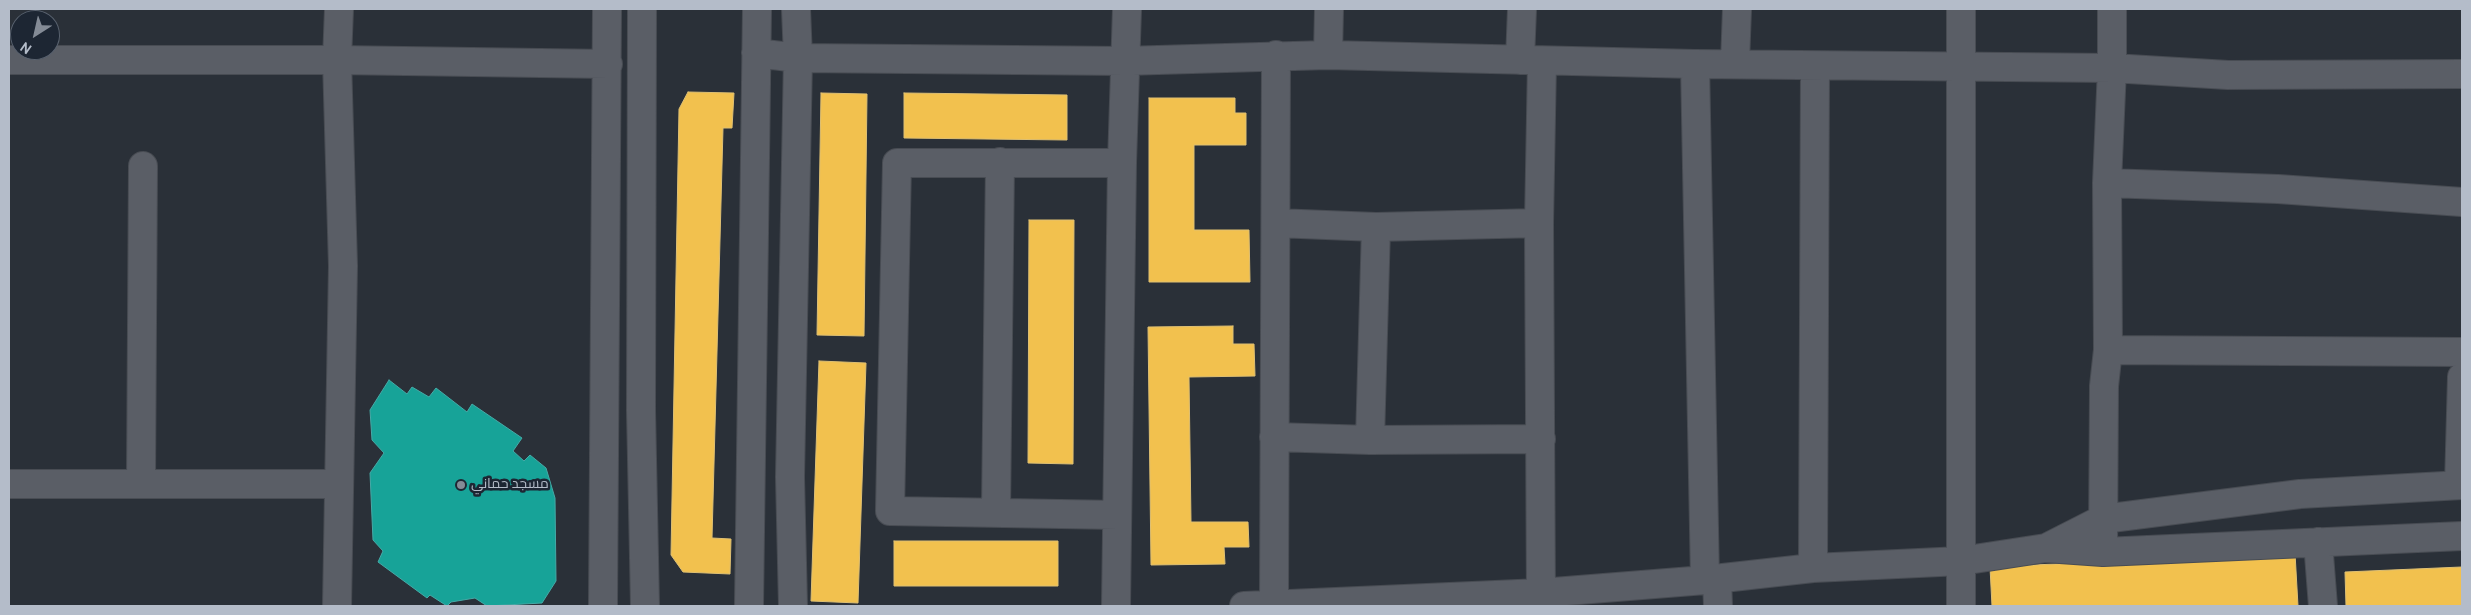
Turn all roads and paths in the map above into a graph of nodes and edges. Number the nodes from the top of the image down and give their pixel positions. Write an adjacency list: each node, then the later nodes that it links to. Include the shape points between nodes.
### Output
1 (339, 9): 17 (street)
2 (607, 9): 21 (street)
3 (642, 9): 59 (street, via 641,410)
4 (757, 9): 12 (street)
5 (796, 9): 15 (street)
6 (1127, 9): 18 (street)
7 (1330, 9): 14 (street)
8 (1522, 9): 19 (street)
9 (1737, 9): 20 (street)
10 (1961, 9): 24 (street)
11 (2112, 9): 25 (street)
12 (756, 53): 15 (street); 60 (street)
13 (1276, 55): 14 (street); 18 (street); 32 (street)
14 (1328, 55): 19 (street)
15 (798, 58): 18 (street); 61 (street, via 790,477)
16 (9, 60): 17 (street)
17 (337, 60): 21 (street); 43 (street, via 343,266)
18 (1124, 61): 28 (street)
19 (1531, 61): 22 (street); 33 (street)
20 (1735, 63): 22 (street); 23 (street)
21 (608, 64): 58 (street)
22 (1695, 64): 54 (street)
23 (1814, 66): 24 (street); 53 (street)
24 (1960, 68): 25 (street); 52 (street)
25 (2112, 68): 26 (street, via 2228,74); 30 (street)
26 (2462, 74)
27 (1000, 162): 28 (street); 45 (street); 45 (street, via 897,163 890,501 890,511)
28 (1122, 163): 46 (street)
29 (143, 166): 41 (street)
30 (2107, 183): 31 (street, via 2278,189); 35 (street)
31 (2462, 202)
32 (1276, 223): 34 (street); 38 (street)
33 (1539, 223): 34 (street); 39 (street)
34 (1376, 227): 40 (street)
35 (2108, 350): 36 (street); 47 (street, via 2104,386)
36 (2462, 352)
37 (2462, 377): 44 (street)
38 (1274, 437): 40 (street); 56 (street)
39 (1541, 439): 40 (street); 55 (street)
40 (1370, 440)
41 (141, 482): 42 (street); 43 (street)
42 (9, 484)
43 (338, 484): 57 (street)
44 (2461, 485): 47 (street, via 2300,494)
45 (996, 512): 46 (street)
46 (1117, 516): 62 (street)
47 (2103, 519): 50 (street); 51 (street)
48 (2462, 536): 49 (street)
49 (2318, 542): 51 (street); 66 (street)
50 (2046, 548): 51 (street); 52 (street)
51 (2103, 552)
52 (1961, 561): 53 (street); 65 (street)
53 (1813, 568): 54 (street)
54 (1711, 579): 55 (street); 64 (street)
55 (1541, 600): 56 (street)
56 (1292, 604): 63 (street)
57 (337, 606)
58 (603, 606)
59 (645, 606)
60 (749, 606)
61 (793, 606)
62 (1116, 606)
63 (1244, 606)
64 (1718, 606)
65 (1961, 606)
66 (2323, 606)

